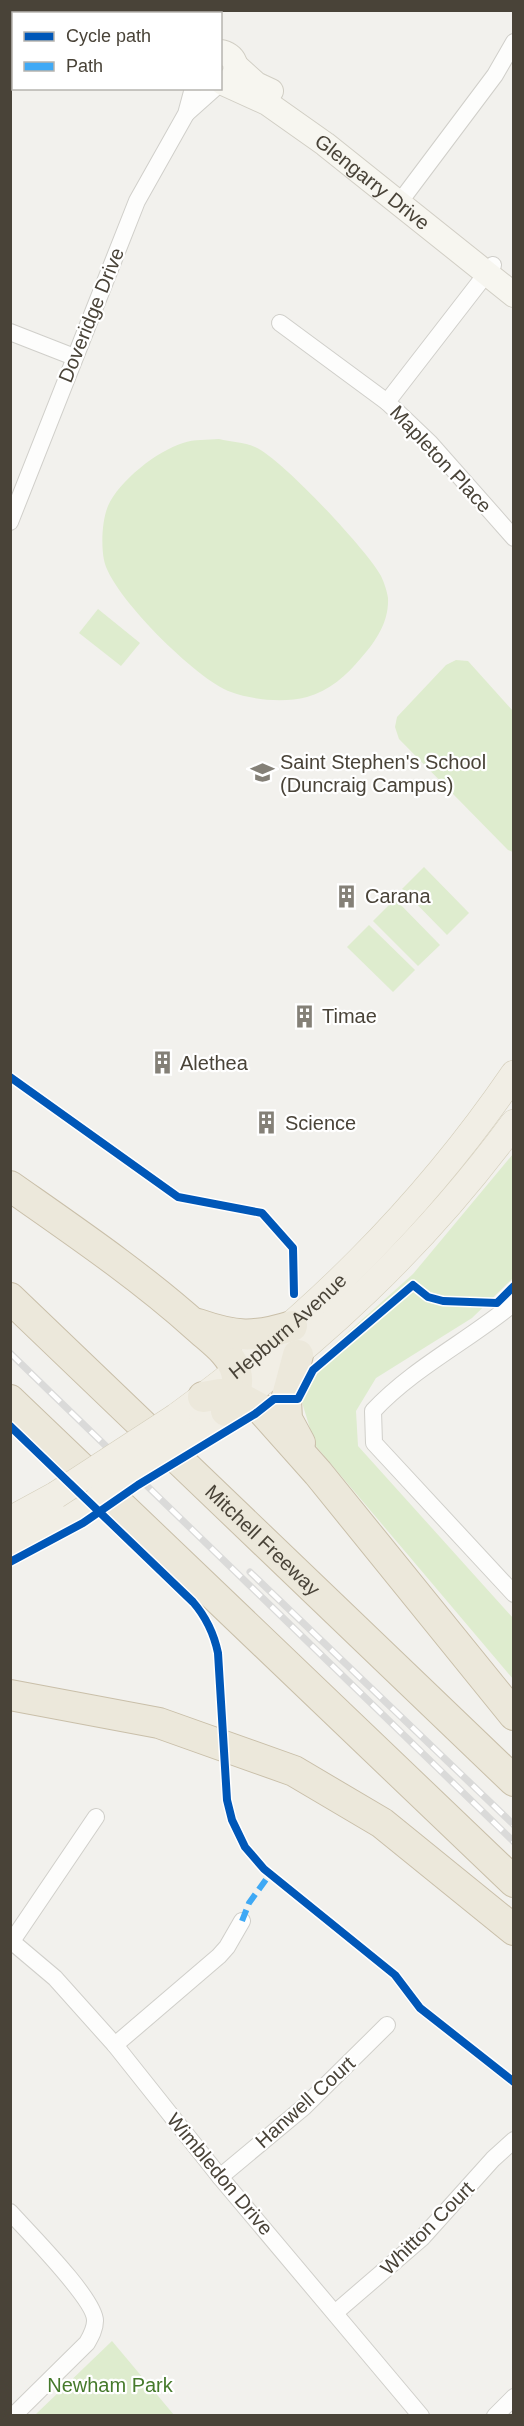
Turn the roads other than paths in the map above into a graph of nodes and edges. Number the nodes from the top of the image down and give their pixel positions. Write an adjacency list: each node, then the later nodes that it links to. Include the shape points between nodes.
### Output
1 (513, 42): 6 (street, via 495,75)
2 (222, 77): 6 (main road, Glengarry Drive, via 256,84 295,105)
3 (192, 90): 5 (street, Doveridge Drive)
4 (209, 90): 5 (street, Doveridge Drive)
5 (186, 114): 12 (street, Doveridge Drive, via 137,201)
6 (403, 198): 7 (main road, Glengarry Drive)
7 (490, 269): 8 (main road, Glengarry Drive); 9 (main road, Glengarry Drive); 13 (street, Mapleton Place)
8 (513, 279)
9 (513, 295)
10 (280, 323): 13 (street)
11 (10, 332): 12 (street)
12 (74, 357): 14 (street, Doveridge Drive)
13 (387, 402): 15 (street, Mapleton Place, via 430,443)
14 (10, 522)
15 (513, 538)
16 (513, 1074): 22 (main road, Hepburn Avenue, via 425,1191 383,1239)
17 (512, 1129): 23 (main road, Hepburn Avenue, via 430,1228)
18 (10, 1186): 21 (highway, via 161,1295)
19 (10, 1298): 33 (highway, Mitchell Freeway)
20 (513, 1303): 30 (street, via 393,1390 373,1411 374,1443)
21 (192, 1323): 22 (highway, via 243,1336); 24 (highway, via 230,1359)
22 (292, 1326): 24 (main road, Hepburn Avenue)
23 (298, 1355): 24 (main road, Hepburn Avenue); 26 (highway, via 286,1400 287,1419)
24 (228, 1395): 26 (highway, via 261,1409); 27 (main road, Hepburn Avenue, bridge)
25 (10, 1400): 35 (highway)
26 (318, 1473): 32 (highway)
27 (64, 1504): 28 (main road, Hepburn Avenue); 29 (main road, Hepburn Avenue)
28 (10, 1520)
29 (10, 1549)
30 (513, 1594)
31 (10, 1695): 37 (highway, via 159,1723 294,1771 382,1823)
32 (513, 1715)
33 (513, 1781)
34 (96, 1817): 38 (street)
35 (513, 1882)
36 (242, 1921): 40 (street, via 219,1956)
37 (513, 1930)
38 (11, 1940): 40 (street, Wimbledon Drive, via 55,1978)
39 (387, 2025): 42 (street, Hanwell Court, via 304,2107)
40 (115, 2045): 42 (street, Wimbledon Drive)
41 (513, 2140): 44 (street, Whitton Court, via 410,2250)
42 (220, 2176): 44 (street, Wimbledon Drive)
43 (10, 2212): 46 (street, via 88,2300 96,2320 87,2343)
44 (336, 2312): 47 (street, Wimbledon Drive)
45 (513, 2397): 48 (street)
46 (13, 2415)
47 (421, 2415)
48 (495, 2415)

